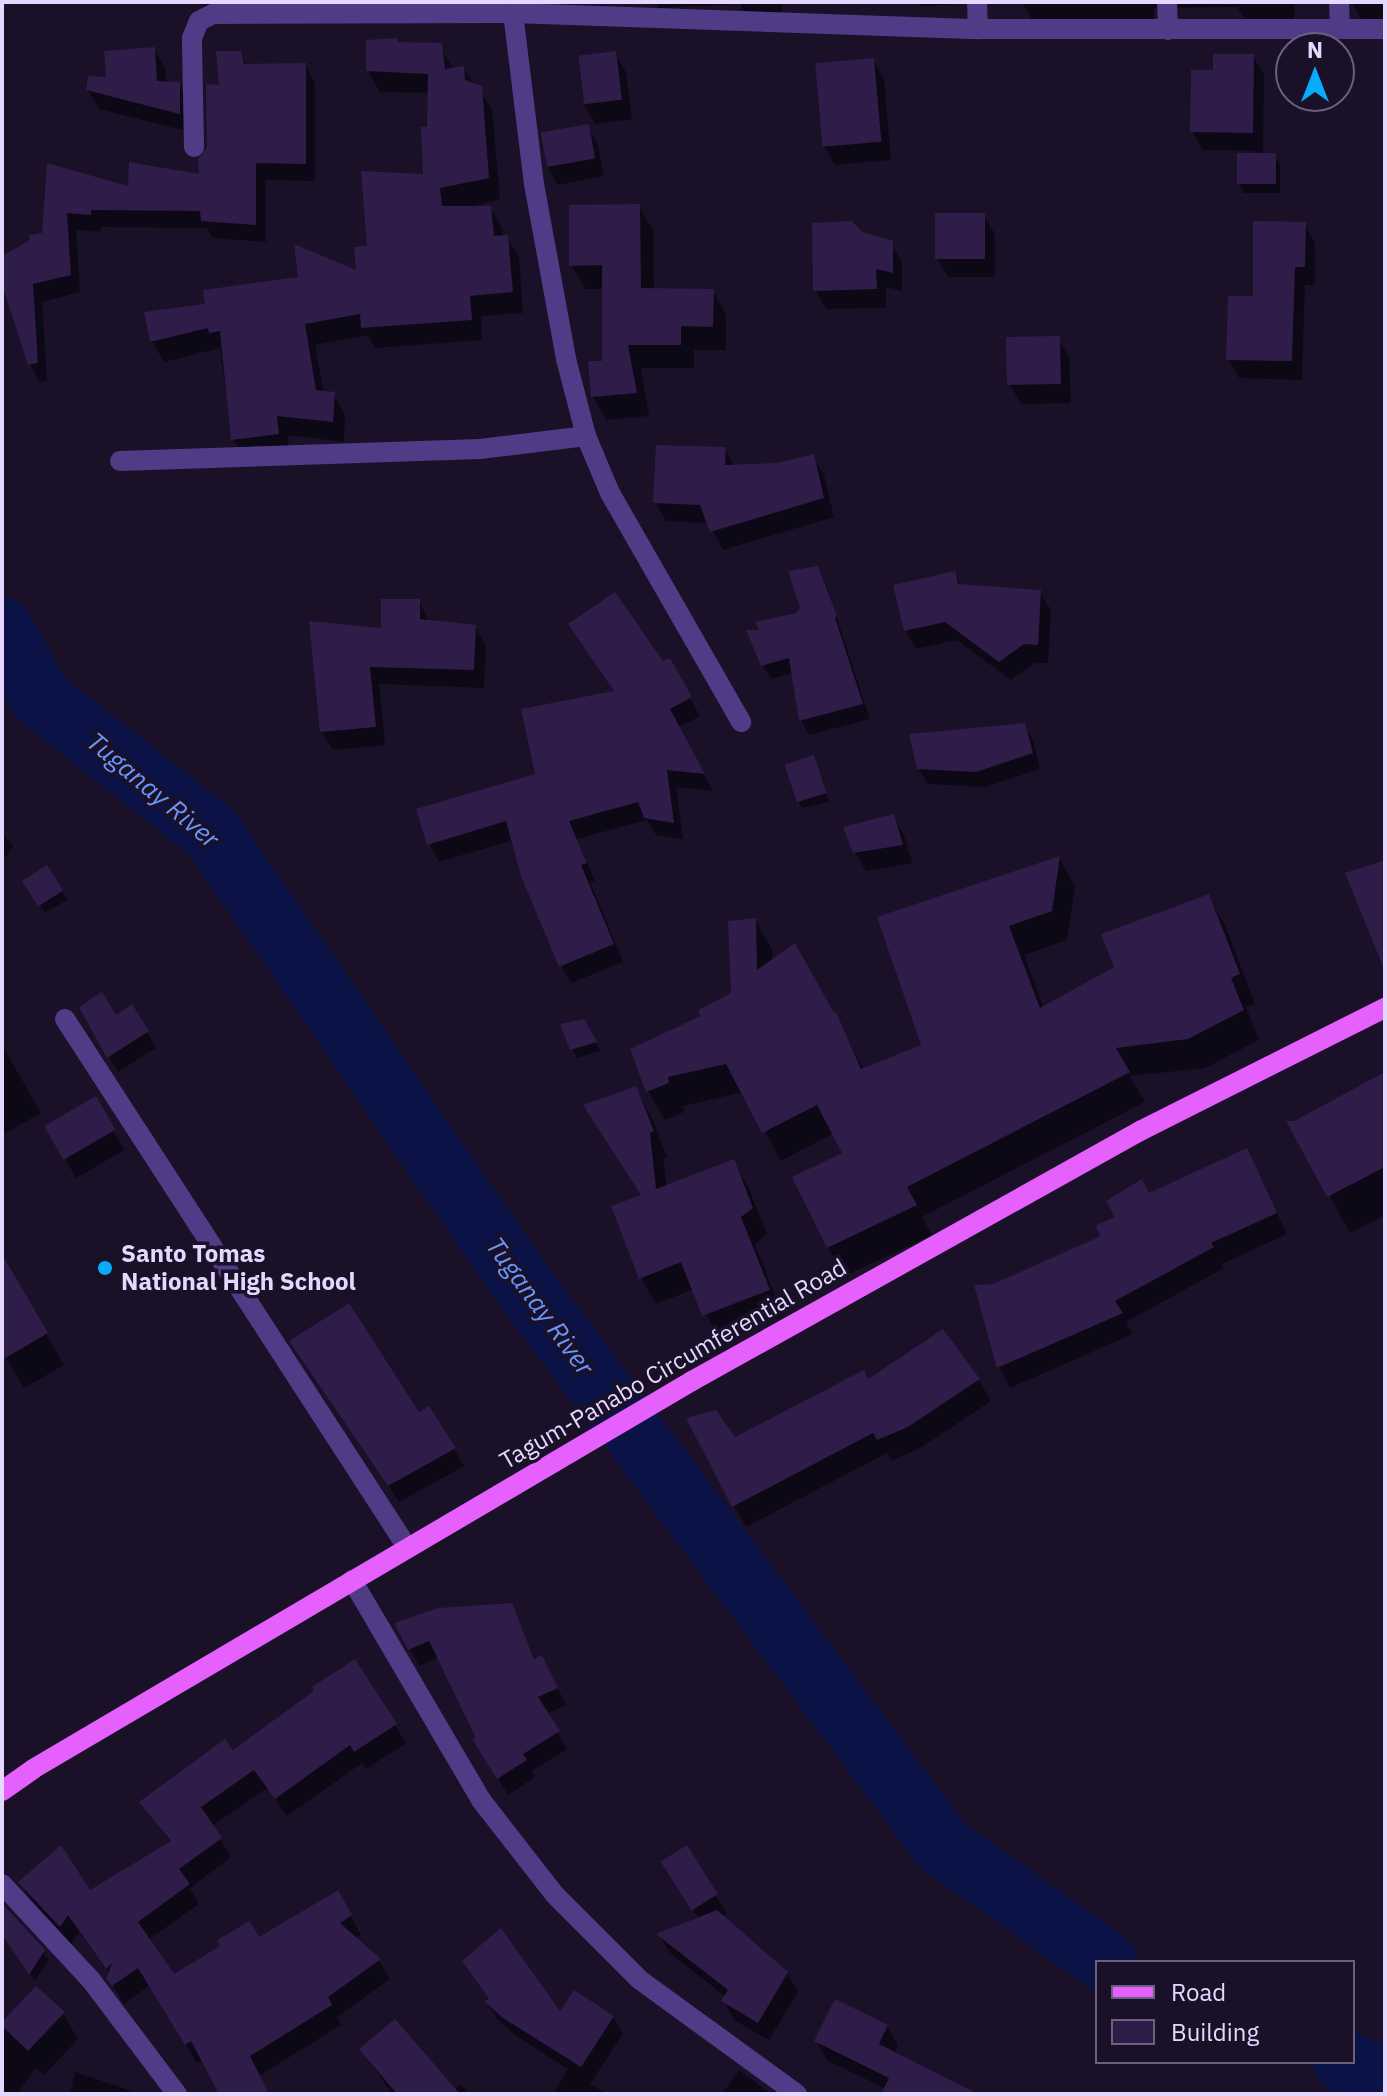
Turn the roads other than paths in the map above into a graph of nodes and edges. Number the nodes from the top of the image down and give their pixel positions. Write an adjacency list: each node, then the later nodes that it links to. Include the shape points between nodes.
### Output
1 (977, 2): 6 (street)
2 (1167, 2): 9 (street)
3 (1339, 2): 7 (street)
4 (804, 12): 5 (street); 6 (street)
5 (513, 13): 10 (street, via 213,14 199,21 192,38); 11 (street, via 534,184 566,359)
6 (978, 29): 9 (street)
7 (1340, 29): 8 (street); 9 (street)
8 (1385, 29)
9 (1168, 30)
10 (194, 147)
11 (586, 436): 12 (street, via 480,449); 13 (street, via 610,493)
12 (120, 461)
13 (741, 722)
14 (1385, 1008): 16 (main road, Tagum-Panabo Circumferential Road, via 1140,1131)
15 (65, 1019): 16 (street)
16 (407, 1547): 17 (main road, Tagum-Panabo Circumferential Road)
17 (352, 1580): 18 (main road, Tagum-Panabo Circumferential Road); 21 (street, via 481,1800 555,1895 640,1980)
18 (2, 1791)
19 (2, 1884): 20 (street, via 91,1980)
20 (177, 2094)
21 (797, 2094)

